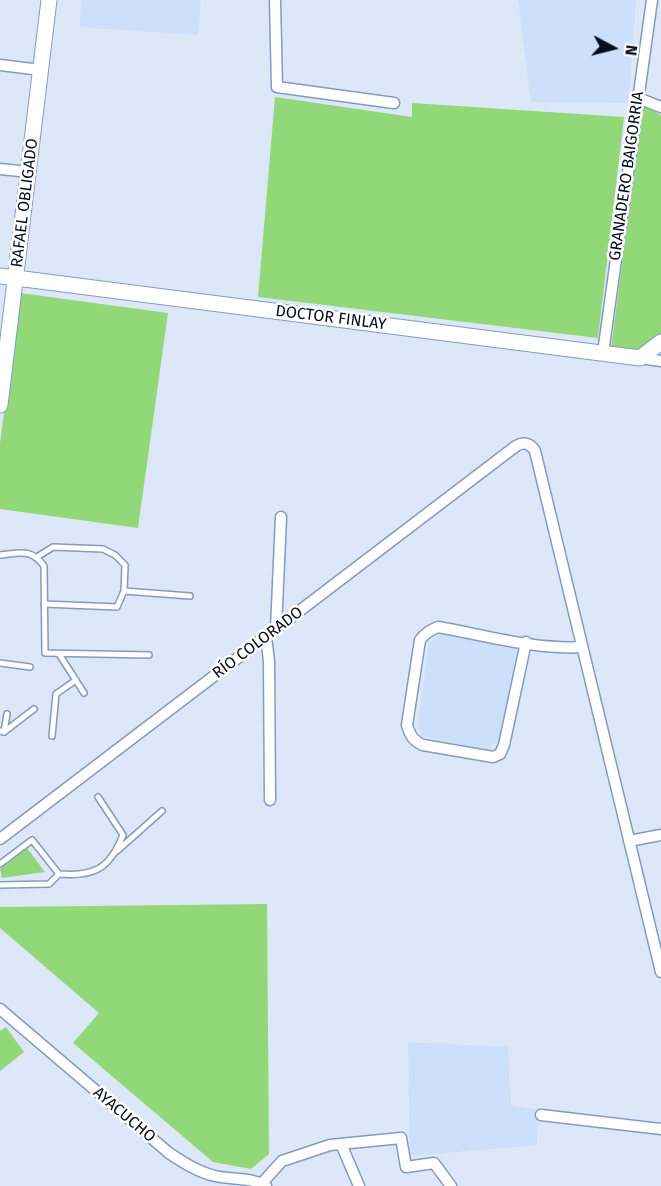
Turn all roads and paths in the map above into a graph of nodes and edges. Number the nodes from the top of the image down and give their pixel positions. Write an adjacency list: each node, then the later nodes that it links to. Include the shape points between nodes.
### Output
1 (49, 0): 5 (street, RAFAEL OBLIGADO)
2 (275, 0): 7 (street, via 277,87)
3 (652, 0): 6 (street, GRANADERO BAIGORRIA)
4 (0, 65): 5 (street)
5 (41, 70): 10 (street, RAFAEL OBLIGADO)
6 (638, 98): 8 (street); 15 (street, GRANADERO BAIGORRIA)
7 (394, 103)
8 (661, 107)
9 (0, 168): 10 (street)
10 (29, 172): 12 (street, RAFAEL OBLIGADO)
11 (0, 276): 12 (street, DOCTOR FINLAY)
12 (16, 279): 14 (street, RAFAEL OBLIGADO); 15 (street, DOCTOR FINLAY)
13 (661, 342): 16 (street)
14 (3, 352): 18 (street, RAFAEL OBLIGADO)
15 (603, 352): 16 (street, DOCTOR FINLAY)
16 (640, 358): 17 (street, DOCTOR FINLAY)
17 (661, 361)
18 (0, 405)
19 (281, 517): 25 (street)
20 (0, 555): 21 (lane, via 27,553)
21 (37, 557): 22 (lane, via 53,547 103,549 125,565); 24 (lane, via 44,566)
22 (124, 591): 23 (lane); 24 (lane, via 117,607)
23 (190, 596)
24 (44, 604): 29 (lane, via 45,653)
25 (276, 629): 26 (street, RÍO COLORADO); 28 (street, RÍO COLORADO, via 516,446 528,444 535,451)
26 (266, 637): 40 (street); 43 (street, RÍO COLORADO)
27 (526, 642): 27 (street, via 438,627 424,634 407,725 410,735 423,746 493,757 500,754); 28 (street)
28 (582, 647): 44 (street)
29 (59, 654): 30 (lane); 33 (lane)
30 (149, 656)
31 (0, 663): 32 (lane)
32 (30, 667)
33 (75, 680): 34 (lane); 38 (lane, via 56,694)
34 (84, 693)
35 (34, 709): 37 (lane)
36 (7, 714): 37 (lane)
37 (2, 731)
38 (52, 736)
39 (98, 797): 45 (lane, via 123,834)
40 (270, 800)
41 (162, 811): 45 (lane)
42 (661, 835): 44 (street)
43 (0, 839)
44 (629, 841): 49 (street)
45 (116, 852): 47 (lane, via 100,869)
46 (0, 864): 47 (lane, via 32,840)
47 (59, 874): 48 (lane, via 50,884)
48 (0, 885)
49 (661, 972)
50 (0, 1009): 54 (street, AYACUCHO, via 184,1163 218,1177)
51 (542, 1115): 52 (street)
52 (661, 1130)
53 (341, 1144): 54 (street, via 282,1161); 55 (street); 56 (street, via 401,1138 406,1167 434,1163)
54 (264, 1185)
55 (359, 1186)
56 (451, 1186)

